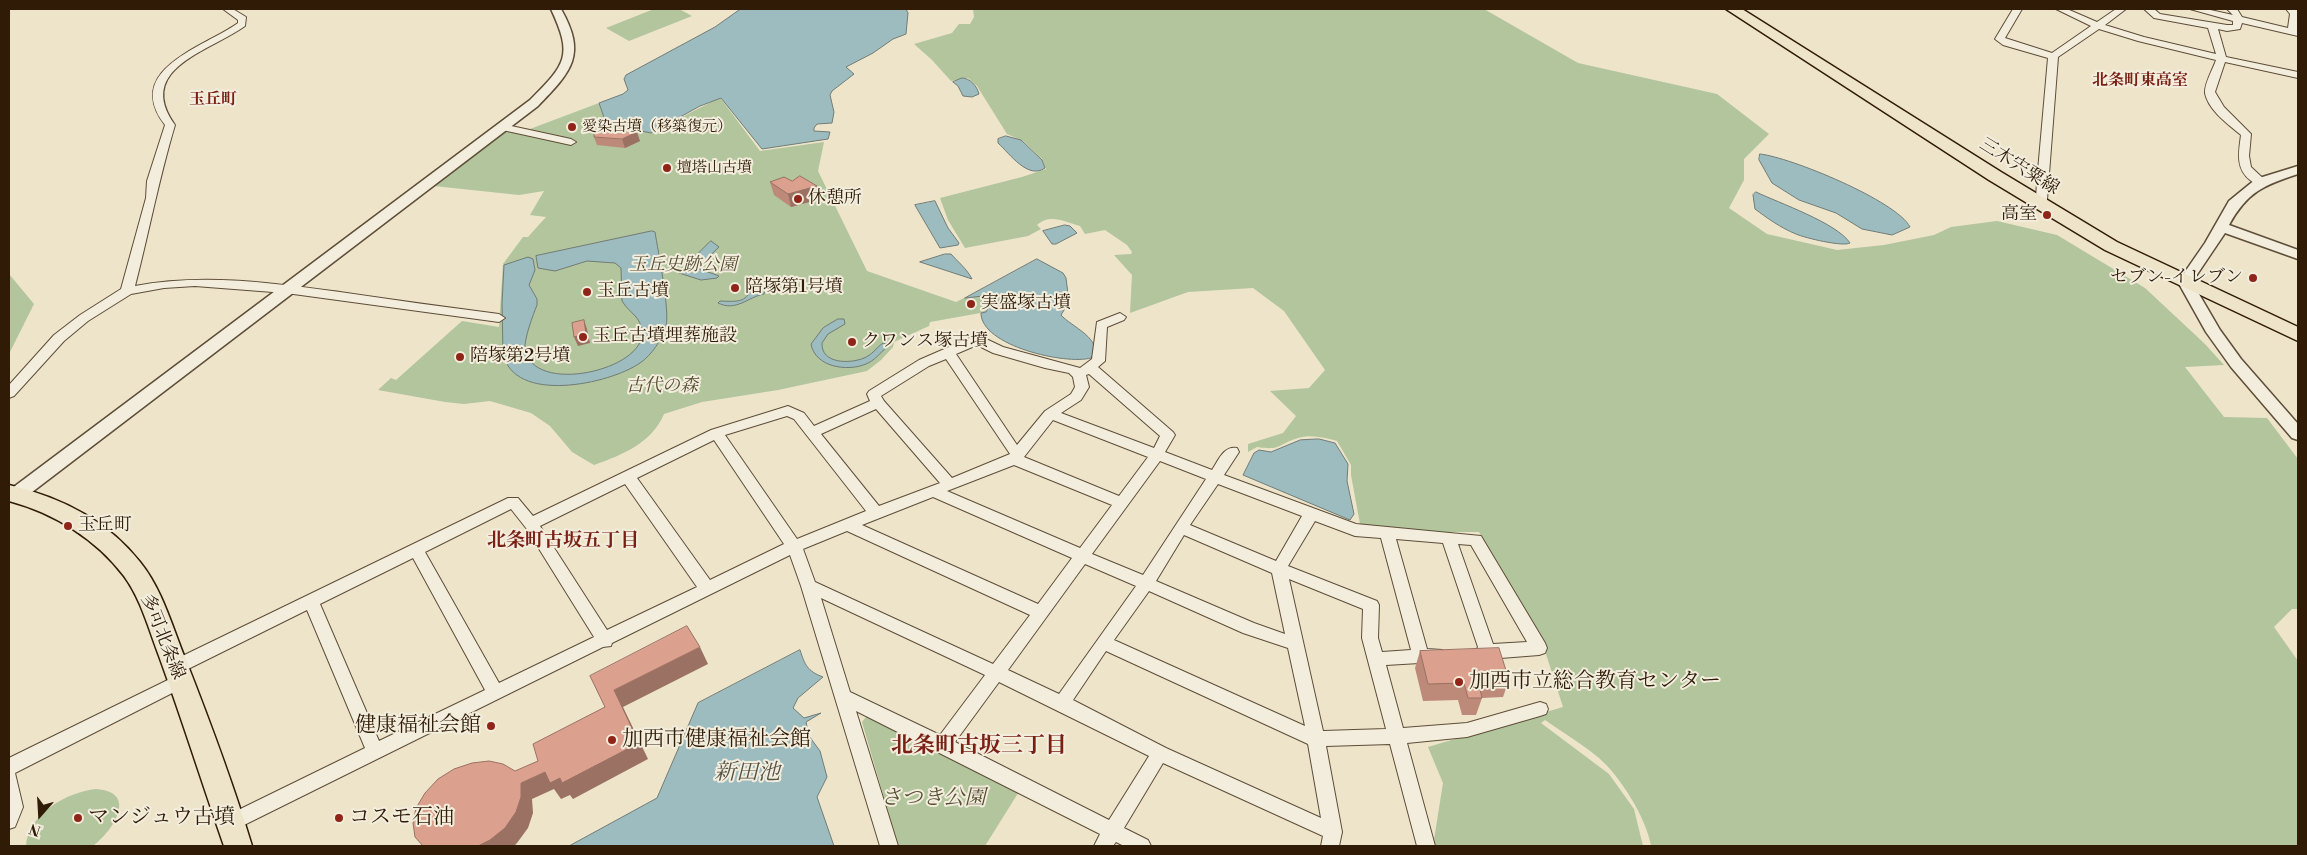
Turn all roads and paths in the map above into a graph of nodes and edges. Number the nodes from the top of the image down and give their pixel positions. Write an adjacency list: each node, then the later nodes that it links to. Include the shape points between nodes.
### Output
1 (228, 9): 27 (street, via 244,19 242,24 179,60 164,75 156,96 170,125)
2 (556, 9): 18 (street, via 571,40 568,58 548,88)
3 (1733, 9): 22 (main road, 三木宍粟線)
4 (2018, 9): 15 (street, via 2000,39)
5 (2060, 9): 12 (street)
6 (2122, 9): 12 (street)
7 (2149, 9): 13 (street, via 2157,16)
8 (2195, 9): 11 (street)
9 (2232, 9): 11 (street)
10 (2291, 9): 14 (street, via 2295,13)
11 (2239, 19): 13 (street, via 2233,28); 14 (street)
12 (2098, 25): 15 (street); 16 (street, via 2140,39)
13 (2212, 25): 16 (street)
14 (2295, 32)
15 (2053, 56): 22 (street, via 2041,200)
16 (2222, 58): 17 (street); 21 (street, via 2210,92 2214,102 2246,134 2242,153 2247,172)
17 (2298, 75)
18 (502, 127): 19 (street); 26 (street)
19 (571, 142)
20 (2298, 170): 21 (street)
21 (2261, 182): 23 (street, via 2234,204)
22 (2036, 201): 25 (main road, 三木宍粟線, via 2111,246)
23 (2222, 227): 24 (street); 25 (street)
24 (2298, 255)
25 (2185, 282): 30 (main road, 三木宍粟線); 38 (street, via 2236,363)
26 (286, 289): 27 (street, via 195,282); 29 (street); 46 (street)
27 (127, 290): 33 (street, via 59,338)
28 (1120, 317): 32 (street, via 1101,325 1098,361)
29 (499, 318)
30 (2298, 335)
31 (948, 352): 32 (street, via 977,340 1045,364); 34 (street, via 874,394); 40 (street)
32 (1085, 371): 35 (street, via 1076,397); 41 (street, via 1168,435)
33 (9, 393)
34 (878, 403): 36 (street); 44 (street)
35 (1050, 414): 40 (street); 41 (street)
36 (813, 432): 37 (street, via 799,416 788,411); 48 (street)
37 (716, 434): 42 (street); 55 (street)
38 (2298, 434)
39 (1232, 452): 43 (street)
40 (1016, 456): 44 (street); 47 (street)
41 (1156, 456): 43 (street); 47 (street)
42 (628, 477): 50 (street); 61 (street)
43 (1215, 478): 49 (street); 52 (street)
44 (949, 484): 45 (street)
45 (933, 491): 48 (street); 57 (street)
46 (13, 493): 72 (main road, 多可北条線, via 66,514 116,550 134,571)
47 (1120, 502): 57 (street)
48 (876, 513): 51 (street)
49 (1311, 514): 53 (street, via 1356,530); 58 (street)
50 (531, 524): 56 (street, via 513,502); 64 (street)
51 (848, 525): 55 (street); 63 (street)
52 (1180, 527): 58 (street); 59 (street)
53 (1387, 533): 54 (street); 70 (street)
54 (1448, 538): 67 (street); 67 (street, via 1476,540 1539,648)
55 (794, 546): 60 (street); 61 (street)
56 (416, 550): 62 (street); 74 (street)
57 (1082, 556): 59 (street); 63 (street)
58 (1280, 569): 66 (street); 71 (street, via 1371,605 1370,638)
59 (1146, 584): 65 (street); 66 (street, via 1249,628)
60 (810, 586): 73 (street); 75 (street)
61 (707, 589): 64 (street)
62 (311, 601): 72 (street); 81 (street)
63 (1039, 612): 73 (street)
64 (605, 641): 74 (street)
65 (1103, 642): 76 (street); 79 (street)
66 (1296, 644): 79 (street)
67 (1488, 652): 68 (street)
68 (1469, 653)
69 (1450, 654): 70 (street)
70 (1421, 656): 71 (street)
71 (1376, 659): 78 (street)
72 (178, 674): 83 (street); 86 (main road, 多可北条線)
73 (996, 674): 76 (street); 80 (street)
74 (496, 694): 81 (street)
75 (843, 698): 80 (street); 89 (street)
76 (1062, 703): 82 (street)
77 (1540, 709): 78 (street, via 1467,730)
78 (1398, 736): 79 (street); 91 (street)
79 (1316, 739): 88 (street)
80 (943, 745): 87 (street)
81 (375, 752): 86 (street)
82 (1160, 753): 87 (street); 88 (street)
83 (9, 767)
84 (9, 778): 85 (street, via 14,807)
85 (9, 821)
86 (234, 835)
87 (1108, 839): 90 (street)
88 (1331, 839)
89 (889, 846)
90 (1142, 846)
91 (1426, 846)

